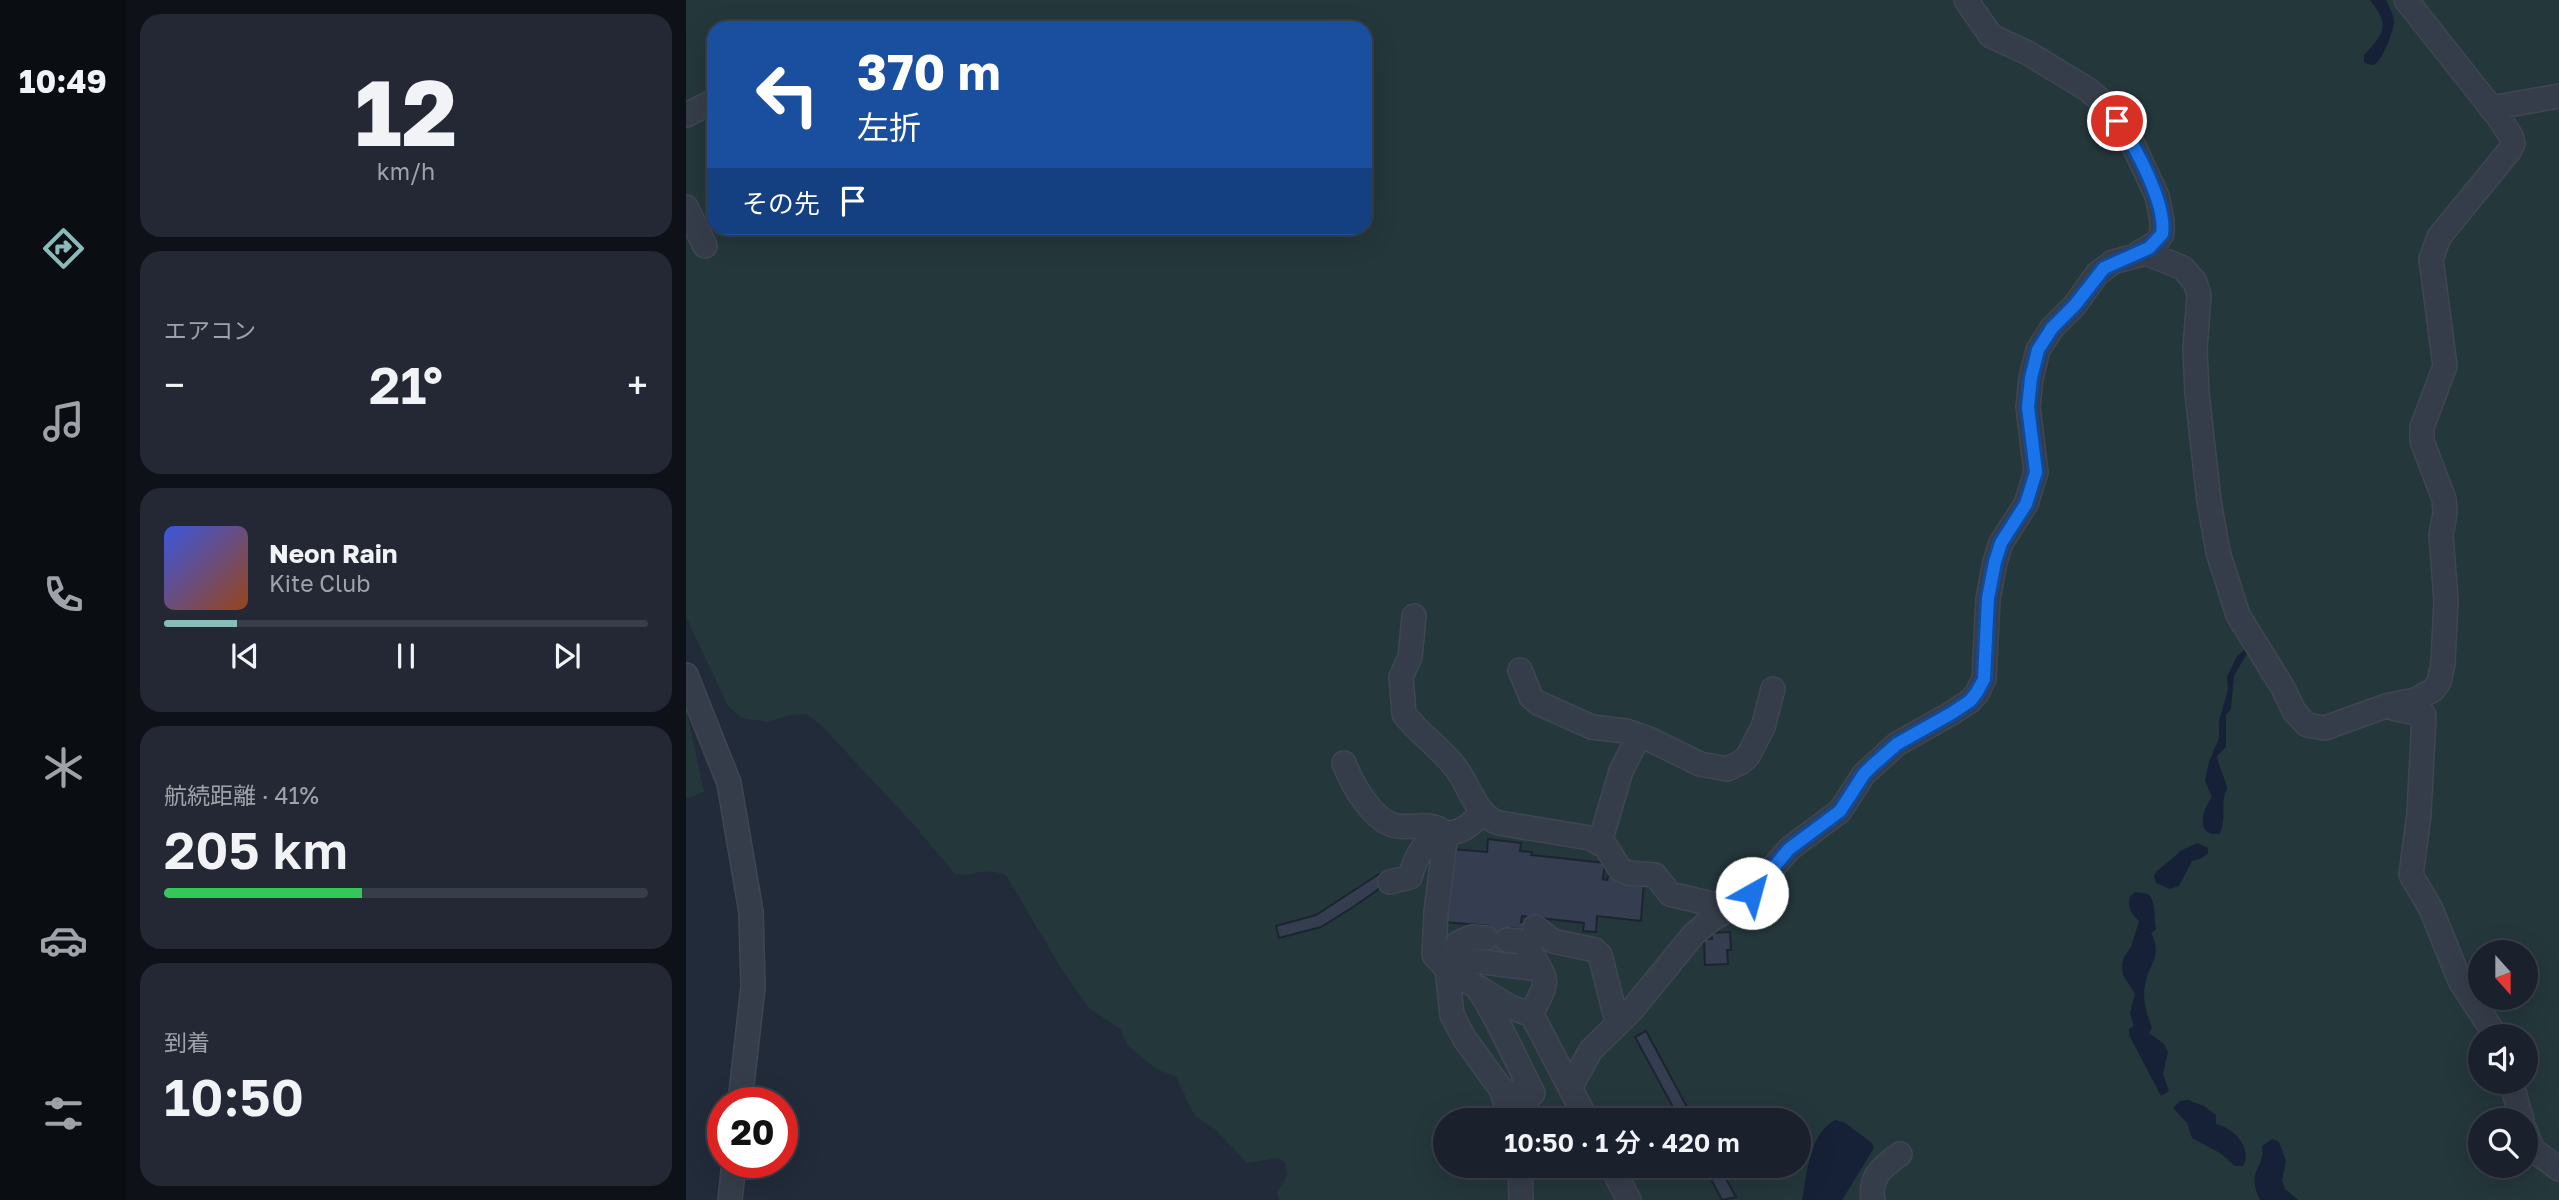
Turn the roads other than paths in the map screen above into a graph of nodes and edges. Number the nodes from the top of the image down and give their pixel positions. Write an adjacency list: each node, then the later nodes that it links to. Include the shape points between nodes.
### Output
1 (1966, 0): 9 (street, via 1991,36 2087,89 2104,103 2131,140 2157,196 2162,220 2162,234 2156,243)
2 (2406, 0): 5 (street)
3 (2559, 96): 5 (street)
4 (707, 104): 6 (street)
5 (2491, 108): 14 (street, via 2513,143 2439,237 2431,259 2445,366 2424,418 2422,441 2444,499 2443,663 2433,690 2416,700)
6 (686, 115)
7 (686, 207): 8 (street)
8 (705, 246)
9 (2139, 253): 14 (street, via 2183,268 2199,295 2194,349 2209,501 2218,552 2238,615 2306,725 2325,729); 21 (street, via 2104,268 2038,350 2028,407 2036,472 2026,504 2001,543 1995,562 1988,598 1984,679 1977,692 1873,765 1840,811 1789,849)
10 (1414, 616): 17 (street, via 1410,657 1401,677 1404,714 1456,768)
11 (1520, 670): 15 (street, via 1531,697 1538,702 1592,727)
12 (686, 675): 29 (street, via 729,783 751,912 752,987)
13 (1773, 689): 15 (street, via 1763,727 1748,756 1734,768 1700,764)
14 (2386, 706): 28 (street, via 2424,715 2411,875 2431,909 2465,989)
15 (1639, 736): 19 (street, via 1621,771)
16 (1344, 764): 18 (street, via 1362,798 1387,822 1425,824)
17 (1482, 813): 18 (street, via 1457,832); 19 (street, via 1490,820)
18 (1446, 833): 20 (street, via 1430,840 1414,862 1410,877); 23 (street, via 1434,956)
19 (1600, 842): 21 (street, via 1620,869 1655,876 1670,894)
20 (1390, 882)
21 (1732, 909): 27 (street, via 1694,934)
22 (1535, 927): 27 (street, via 1553,941 1600,955)
23 (1453, 966): 24 (street, via 1465,960); 24 (street, via 1458,943 1472,937 1525,942); 25 (street); 31 (street, via 1452,1015)
24 (1540, 969): 26 (street, via 1545,985)
25 (1477, 987): 26 (street); 31 (street, via 1533,1093 1521,1098)
26 (1532, 1015): 30 (street)
27 (1617, 1022): 30 (street, via 1591,1050)
28 (2488, 1024)
29 (742, 1087)
30 (1570, 1088): 33 (street)
31 (1501, 1089): 32 (street)
32 (1507, 1108)
33 (1581, 1108)
34 (1900, 1154): 43 (street, via 1873,1179)
35 (2538, 1154): 36 (street)
36 (2559, 1169)
37 (732, 1178): 40 (street)
38 (1520, 1178): 41 (street)
39 (1617, 1178): 42 (street)
40 (730, 1200)
41 (1521, 1200)
42 (1629, 1200)
43 (1874, 1200)

